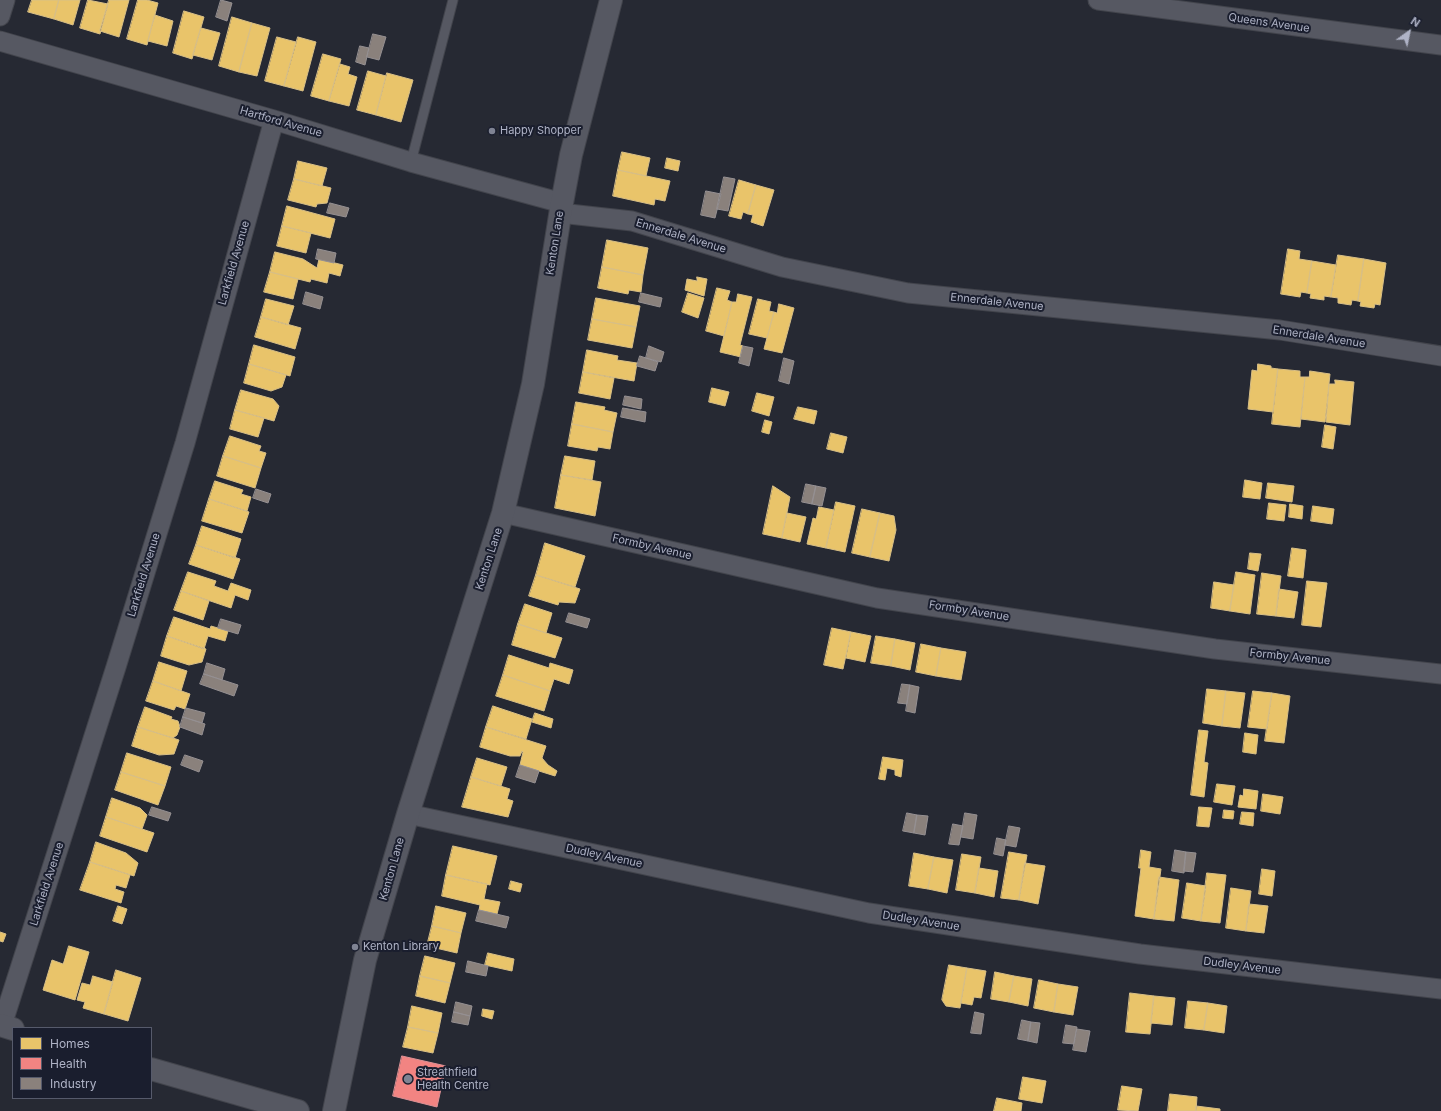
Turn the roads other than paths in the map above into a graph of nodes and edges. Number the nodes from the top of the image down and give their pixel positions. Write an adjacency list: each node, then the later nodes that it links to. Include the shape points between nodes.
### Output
1 (5, 0): 5 (street)
2 (453, 0): 9 (lane)
3 (611, 0): 10 (street, Kenton Lane, via 571,155)
4 (1098, 0): 7 (street, Queens Avenue)
5 (0, 16)
6 (0, 41): 8 (street, Hartford Avenue)
7 (1441, 46)
8 (274, 120): 9 (street, Hartford Avenue); 16 (street, Larkfield Avenue, via 185,443)
9 (411, 162): 10 (street, Hartford Avenue)
10 (561, 208): 11 (street, Ennerdale Avenue, via 632,221 782,267 908,293 1280,330); 12 (street, Kenton Lane, via 532,384)
11 (1441, 356)
12 (503, 513): 13 (street, Formby Avenue, via 877,598 1215,648); 14 (street, Kenton Lane)
13 (1441, 674)
14 (408, 814): 15 (street, Dudley Avenue, via 869,913 1140,954); 19 (street, Kenton Lane, via 365,960)
15 (1441, 989)
16 (5, 1026)
17 (152, 1069): 18 (street)
18 (298, 1111)
19 (334, 1111)

